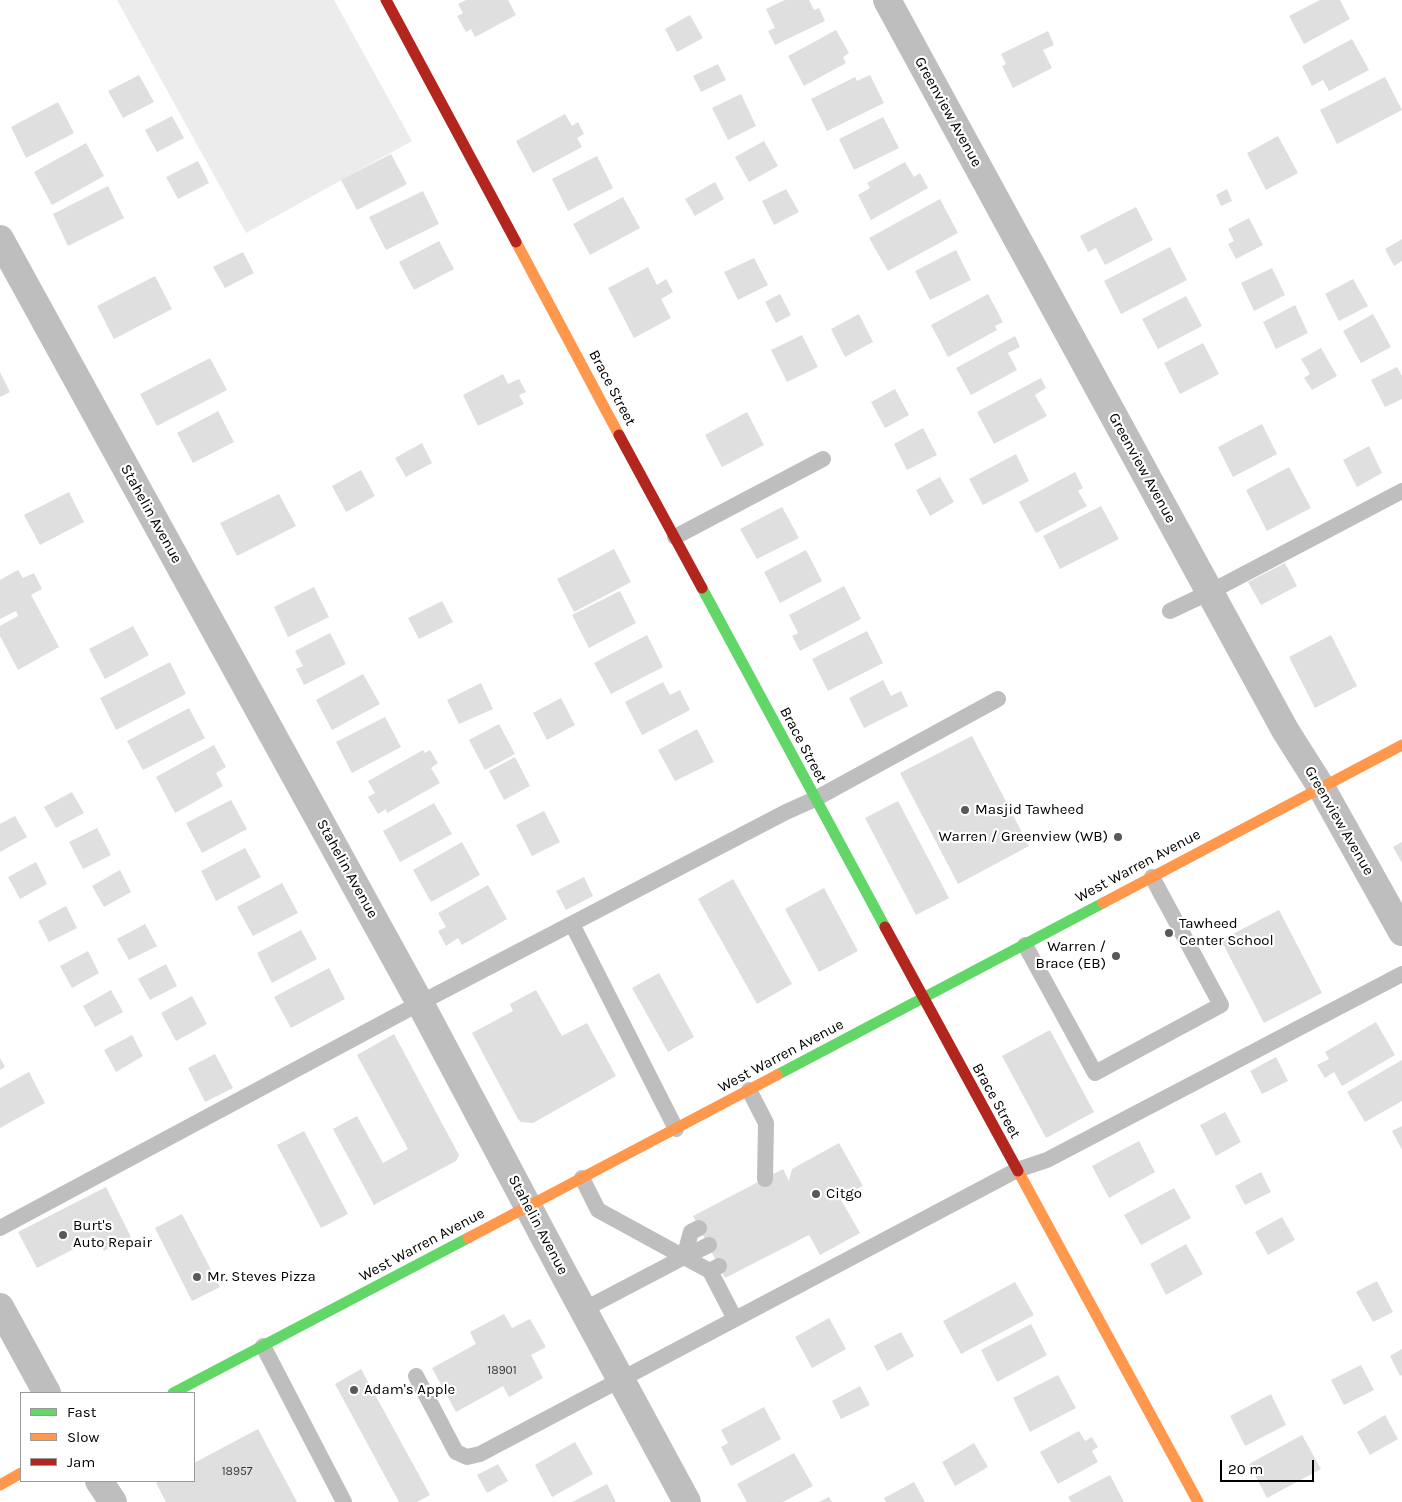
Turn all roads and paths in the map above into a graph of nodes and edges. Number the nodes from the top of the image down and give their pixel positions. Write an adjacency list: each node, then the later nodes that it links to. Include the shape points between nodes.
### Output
1 (386, 0): 6 (street, Brace Street)
2 (887, 0): 7 (street, Greenview Avenue)
3 (0, 239): 19 (street, Stahelin Avenue)
4 (823, 458): 6 (lane)
5 (1402, 491): 7 (lane)
6 (675, 536): 12 (street, Brace Street)
7 (1210, 592): 8 (lane); 11 (street, Greenview Avenue, via 1285,730)
8 (1170, 611)
9 (998, 699): 12 (lane)
10 (1402, 745): 11 (street, West Warren Avenue)
11 (1321, 787): 13 (street, West Warren Avenue); 15 (street, Greenview Avenue)
12 (814, 799): 14 (lane); 18 (street, Brace Street)
13 (1152, 876): 16 (street, West Warren Avenue); 16 (lane, via 1221,1005 1095,1073)
14 (572, 924): 19 (lane); 21 (lane)
15 (1402, 932)
16 (1025, 945): 18 (street, West Warren Avenue)
17 (1402, 974): 22 (lane, via 1047,1160)
18 (923, 999): 20 (street, West Warren Avenue); 22 (street, Brace Street)
19 (420, 1003): 25 (street, Stahelin Avenue); 26 (lane)
20 (749, 1090): 21 (street, West Warren Avenue); 24 (lane, via 766,1124)
21 (676, 1129): 23 (street, West Warren Avenue)
22 (1017, 1170): 32 (lane); 44 (street, Brace Street)
23 (582, 1178): 25 (street, West Warren Avenue); 29 (lane, via 598,1210)
24 (765, 1179)
25 (529, 1206): 31 (street, Stahelin Avenue); 33 (street, West Warren Avenue)
26 (0, 1228)
27 (700, 1228): 29 (lane, via 691,1232)
28 (709, 1245): 29 (lane)
29 (684, 1257): 31 (lane); 32 (lane, via 715,1268)
30 (0, 1307): 36 (street)
31 (583, 1310): 35 (street, Stahelin Avenue)
32 (735, 1319): 35 (lane)
33 (263, 1346): 37 (street, West Warren Avenue); 42 (lane)
34 (416, 1376): 35 (lane, via 456,1452 467,1457 480,1454)
35 (620, 1379): 43 (street, Stahelin Avenue)
36 (46, 1392)
37 (175, 1392)
38 (20, 1474): 40 (street)
39 (100, 1482): 41 (street)
40 (0, 1485)
41 (113, 1502)
42 (344, 1502)
43 (687, 1502)
44 (1198, 1502)

